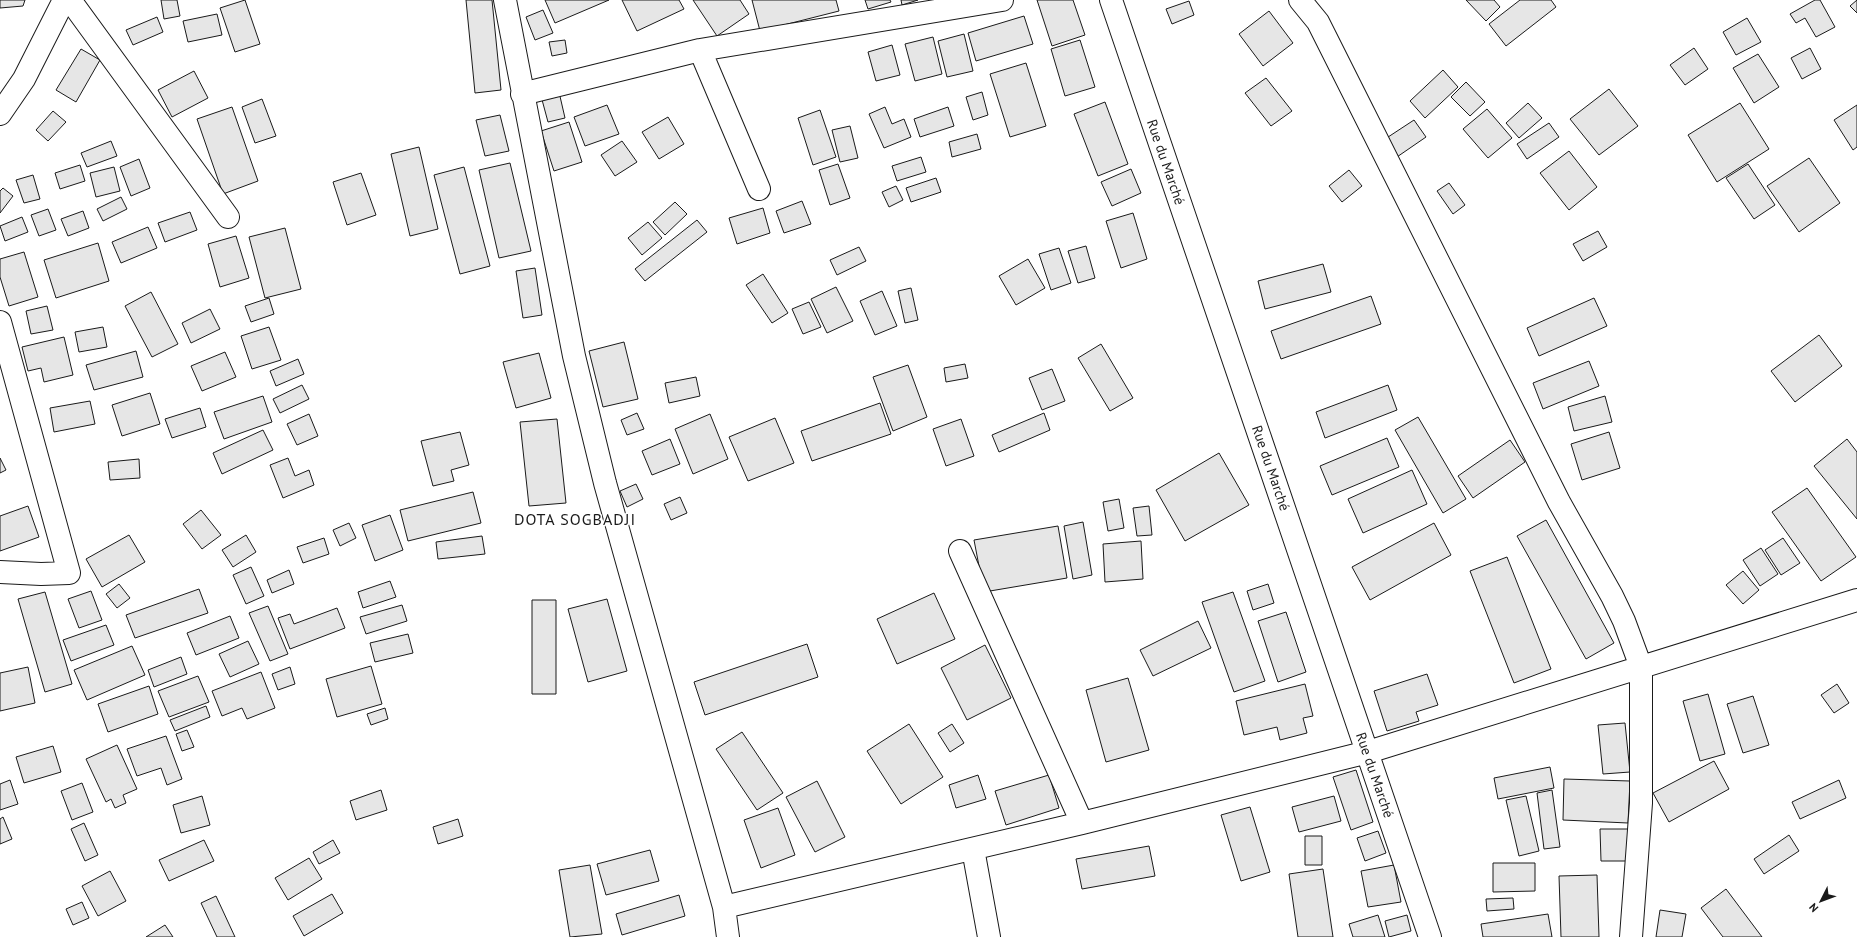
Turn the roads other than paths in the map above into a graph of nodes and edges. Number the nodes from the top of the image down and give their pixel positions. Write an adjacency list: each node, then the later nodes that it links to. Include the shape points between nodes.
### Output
1 (64, 0): 9 (street, via 24,79)
2 (70, 0): 11 (street)
3 (505, 0): 8 (street)
4 (1002, 0): 7 (street)
5 (1111, 0): 17 (street, Rue du Marché)
6 (1300, 0): 16 (street, via 1318,22 1559,502 1612,596 1624,620)
7 (700, 50): 8 (street); 10 (street)
8 (522, 94): 20 (street, via 574,356 603,476)
9 (0, 114)
10 (759, 189)
11 (228, 217)
12 (0, 322): 14 (street, via 69,573)
13 (960, 551): 18 (street)
14 (0, 572)
15 (1857, 600): 16 (street)
16 (1641, 667): 17 (street); 24 (street, via 1641,803)
17 (1368, 752): 18 (street); 23 (street, Rue du Marché)
18 (1082, 823): 19 (street)
19 (973, 848): 20 (street); 22 (street)
20 (724, 906): 21 (street)
21 (728, 937)
22 (989, 937)
23 (1430, 937)
24 (1631, 937)

